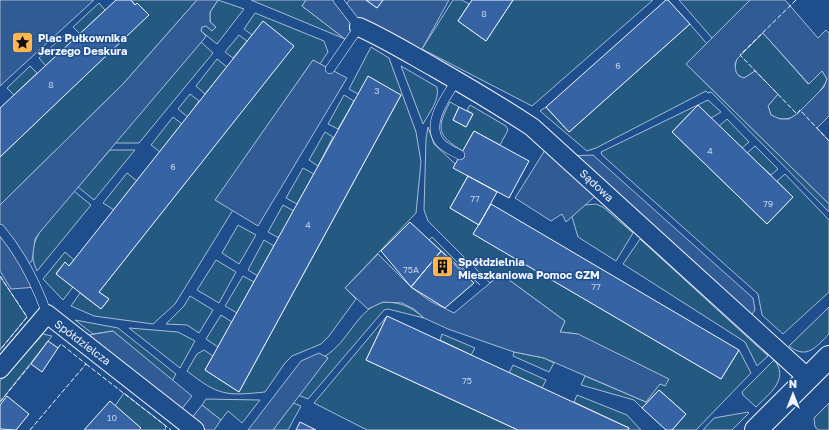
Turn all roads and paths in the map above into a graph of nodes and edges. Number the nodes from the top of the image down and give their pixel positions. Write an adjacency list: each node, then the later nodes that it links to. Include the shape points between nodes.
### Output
1 (338, 0): 2 (lane)
2 (359, 28): 3 (lane); 4 (street, Sądowa)
3 (330, 69)
4 (456, 80): 5 (lane, via 435,125 440,141); 10 (street, Sądowa, via 532,127)
5 (460, 155)
6 (0, 229): 7 (lane, Spółdzielcza, via 34,280)
7 (46, 314): 9 (street); 11 (street, Spółdzielcza)
8 (829, 358): 10 (street)
9 (0, 369)
10 (808, 378): 12 (street)
11 (195, 430)
12 (756, 430)

